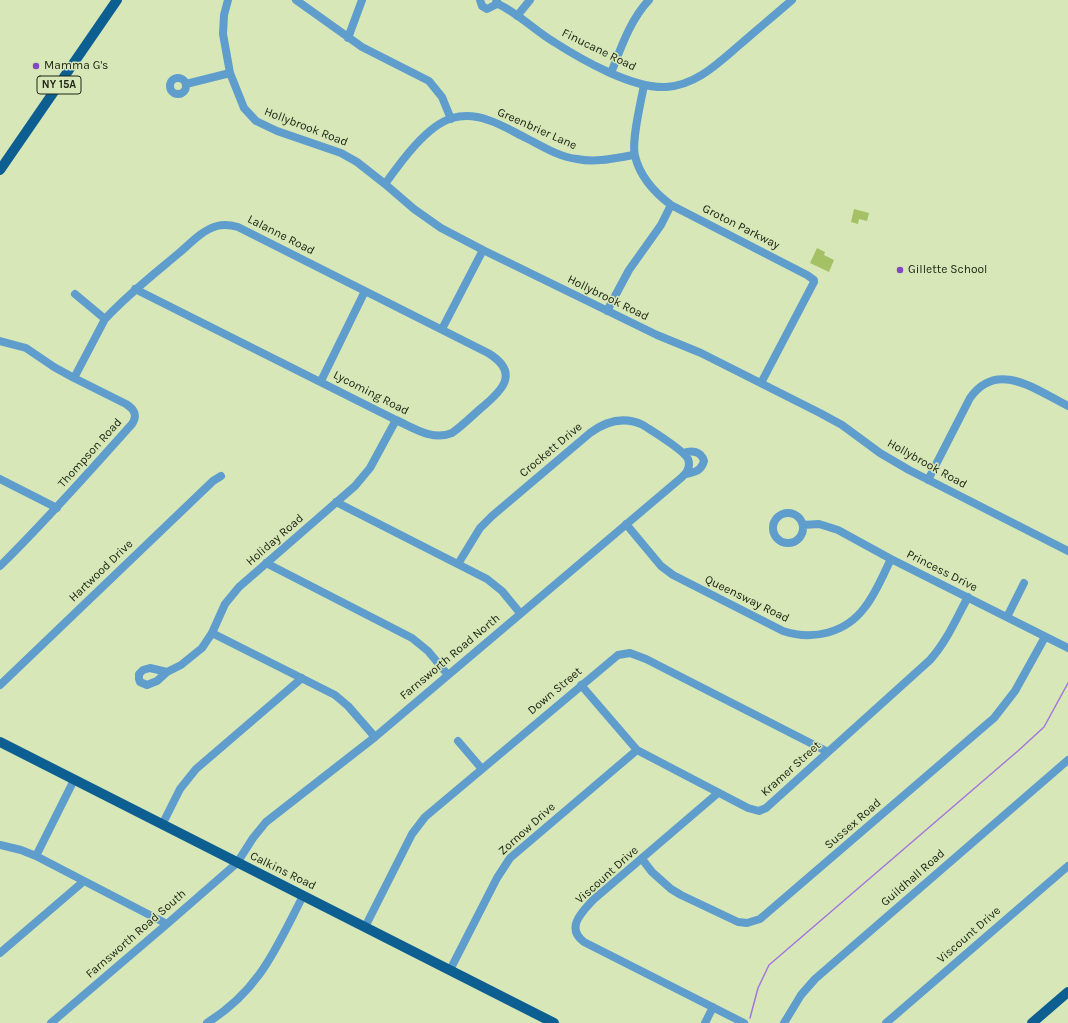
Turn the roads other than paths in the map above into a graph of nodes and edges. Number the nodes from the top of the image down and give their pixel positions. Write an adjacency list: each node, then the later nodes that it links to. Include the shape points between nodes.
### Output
1 (117, 0): 18 (main road, NY 15A)
2 (228, 0): 12 (street, Hollybrook Road, via 223,34)
3 (296, 0): 11 (street)
4 (362, 0): 11 (street)
5 (480, 0): 9 (street, Finucane Road, via 482,6 487,9 493,7)
6 (530, 0): 10 (street)
7 (649, 0): 13 (street, via 633,22)
8 (792, 0): 15 (street, Finucane Road, via 702,75 674,86)
9 (496, 1): 10 (street, Finucane Road)
10 (517, 16): 13 (street, Finucane Road, via 554,42)
11 (348, 38): 16 (street, via 429,81 442,97)
12 (230, 73): 14 (street); 19 (street, Hollybrook Road, via 244,108 256,121 341,153)
13 (611, 73): 15 (street, Finucane Road)
14 (186, 84)
15 (644, 85): 17 (street, Groton Parkway)
16 (451, 119): 17 (street, Greenbrier Lane, via 463,116 488,120 550,150 576,159 606,159); 19 (street, Greenbrier Lane, via 427,134 405,157)
17 (634, 155): 20 (street, Groton Parkway, via 647,182)
18 (0, 170)
19 (385, 184): 21 (street, Hollybrook Road, via 428,219)
20 (671, 205): 25 (street, via 629,270); 31 (street, Groton Parkway, via 814,280)
21 (484, 250): 25 (street, Hollybrook Road); 27 (street)
22 (135, 289): 23 (street, Lalanne Road, via 202,234 216,226 224,225 238,227); 26 (street, Lalanne Road); 30 (street, Lycoming Road)
23 (365, 291): 27 (street, Lalanne Road); 30 (street)
24 (75, 294): 26 (street)
25 (607, 311): 31 (street, Hollybrook Road)
26 (105, 319): 29 (street, Lalanne Road)
27 (442, 329): 33 (street, Lycoming Road, via 496,358 504,369 504,384 496,396 452,433 444,436 427,434)
28 (0, 341): 29 (street, Thompson Road, via 26,348)
29 (74, 378): 40 (street, Thompson Road, via 126,404 134,409 135,416 132,424)
30 (320, 381): 33 (street, Lycoming Road)
31 (761, 383): 38 (street, Hollybrook Road, via 837,422 893,461)
32 (1068, 406): 38 (street, via 1016,380 1004,378 987,382 970,398)
33 (396, 420): 39 (street, Holiday Road, via 366,472 355,486)
34 (683, 453): 35 (street, via 689,463); 35 (street, Crockett Drive, via 695,452 704,461 698,471); 46 (street, Crockett Drive, via 637,422 614,421 598,427 489,519)
35 (686, 474): 41 (street, Farnsworth Road North)
36 (221, 476): 58 (street, Hartwood Drive, via 212,481)
37 (0, 479): 40 (street)
38 (928, 480): 43 (street, Hollybrook Road)
39 (336, 502): 45 (street, Holiday Road); 46 (street)
40 (57, 508): 47 (street, Thompson Road)
41 (626, 524): 44 (street, Queensway Road, via 661,566 673,575 783,631 799,635 840,629 860,614); 50 (street, Farnsworth Road North)
42 (803, 526): 44 (street, Princess Drive, via 819,524 838,530)
43 (1068, 551)
44 (891, 558): 49 (street, Princess Drive)
45 (266, 563): 52 (street, Holiday Road, via 232,595); 56 (street, via 412,638 428,651)
46 (458, 564): 50 (street, via 497,587)
47 (0, 566)
48 (1024, 583): 51 (street)
49 (968, 598): 51 (street, Princess Drive); 64 (street, Kramer Street, via 950,632 930,660)
50 (520, 613): 56 (street, Farnsworth Road North)
51 (1007, 617): 53 (street, Princess Drive)
52 (212, 633): 55 (street, Holiday Road, via 190,660); 57 (street)
53 (1045, 636): 54 (street, Princess Drive); 72 (street, Sussex Road, via 1015,692 994,718 757,921 738,922 681,895 662,882)
54 (1068, 648)
55 (167, 672)
56 (448, 675): 60 (street, Farnsworth Road North)
57 (302, 678): 60 (street, via 344,702); 69 (street, via 196,769 180,789)
58 (0, 685)
59 (581, 685): 63 (street, Kramer Street); 64 (street, Down Street, via 618,655 635,654); 66 (street, Down Street)
60 (375, 737): 73 (street, Farnsworth Road North, via 266,822)
61 (458, 741): 66 (street)
62 (0, 742): 67 (main road, Calkins Road)
63 (637, 750): 68 (street, Kramer Street); 80 (street, Zornow Drive, via 506,863)
64 (828, 752): 68 (street, Kramer Street, via 763,810 748,808)
65 (1068, 760): 88 (street, Guildhall Road, via 815,979 801,995)
66 (482, 769): 78 (street, Down Street, via 425,817 417,827)
67 (74, 780): 69 (main road, Calkins Road); 71 (street)
68 (718, 793): 72 (street, Viscount Drive)
69 (162, 825): 73 (main road, Calkins Road)
70 (0, 845): 71 (street)
71 (36, 856): 75 (street)
72 (642, 859): 82 (street, Viscount Drive, via 584,909 576,923 576,932 584,942)
73 (237, 863): 76 (main road, Calkins Road); 77 (street, Farnsworth Road South)
74 (1068, 866): 89 (street, Viscount Drive)
75 (84, 881): 77 (street); 79 (street)
76 (303, 896): 78 (main road, Calkins Road); 84 (street, via 260,975 238,1000)
77 (167, 924): 83 (street, Farnsworth Road South)
78 (365, 927): 80 (main road, Calkins Road)
79 (0, 953)
80 (450, 970): 85 (main road, Calkins Road)
81 (1068, 992): 90 (main road)
82 (713, 1007): 86 (street); 87 (street, Viscount Drive)
83 (51, 1023)
84 (207, 1023)
85 (554, 1023)
86 (705, 1023)
87 (744, 1023)
88 (784, 1023)
89 (886, 1023)
90 (1032, 1023)

